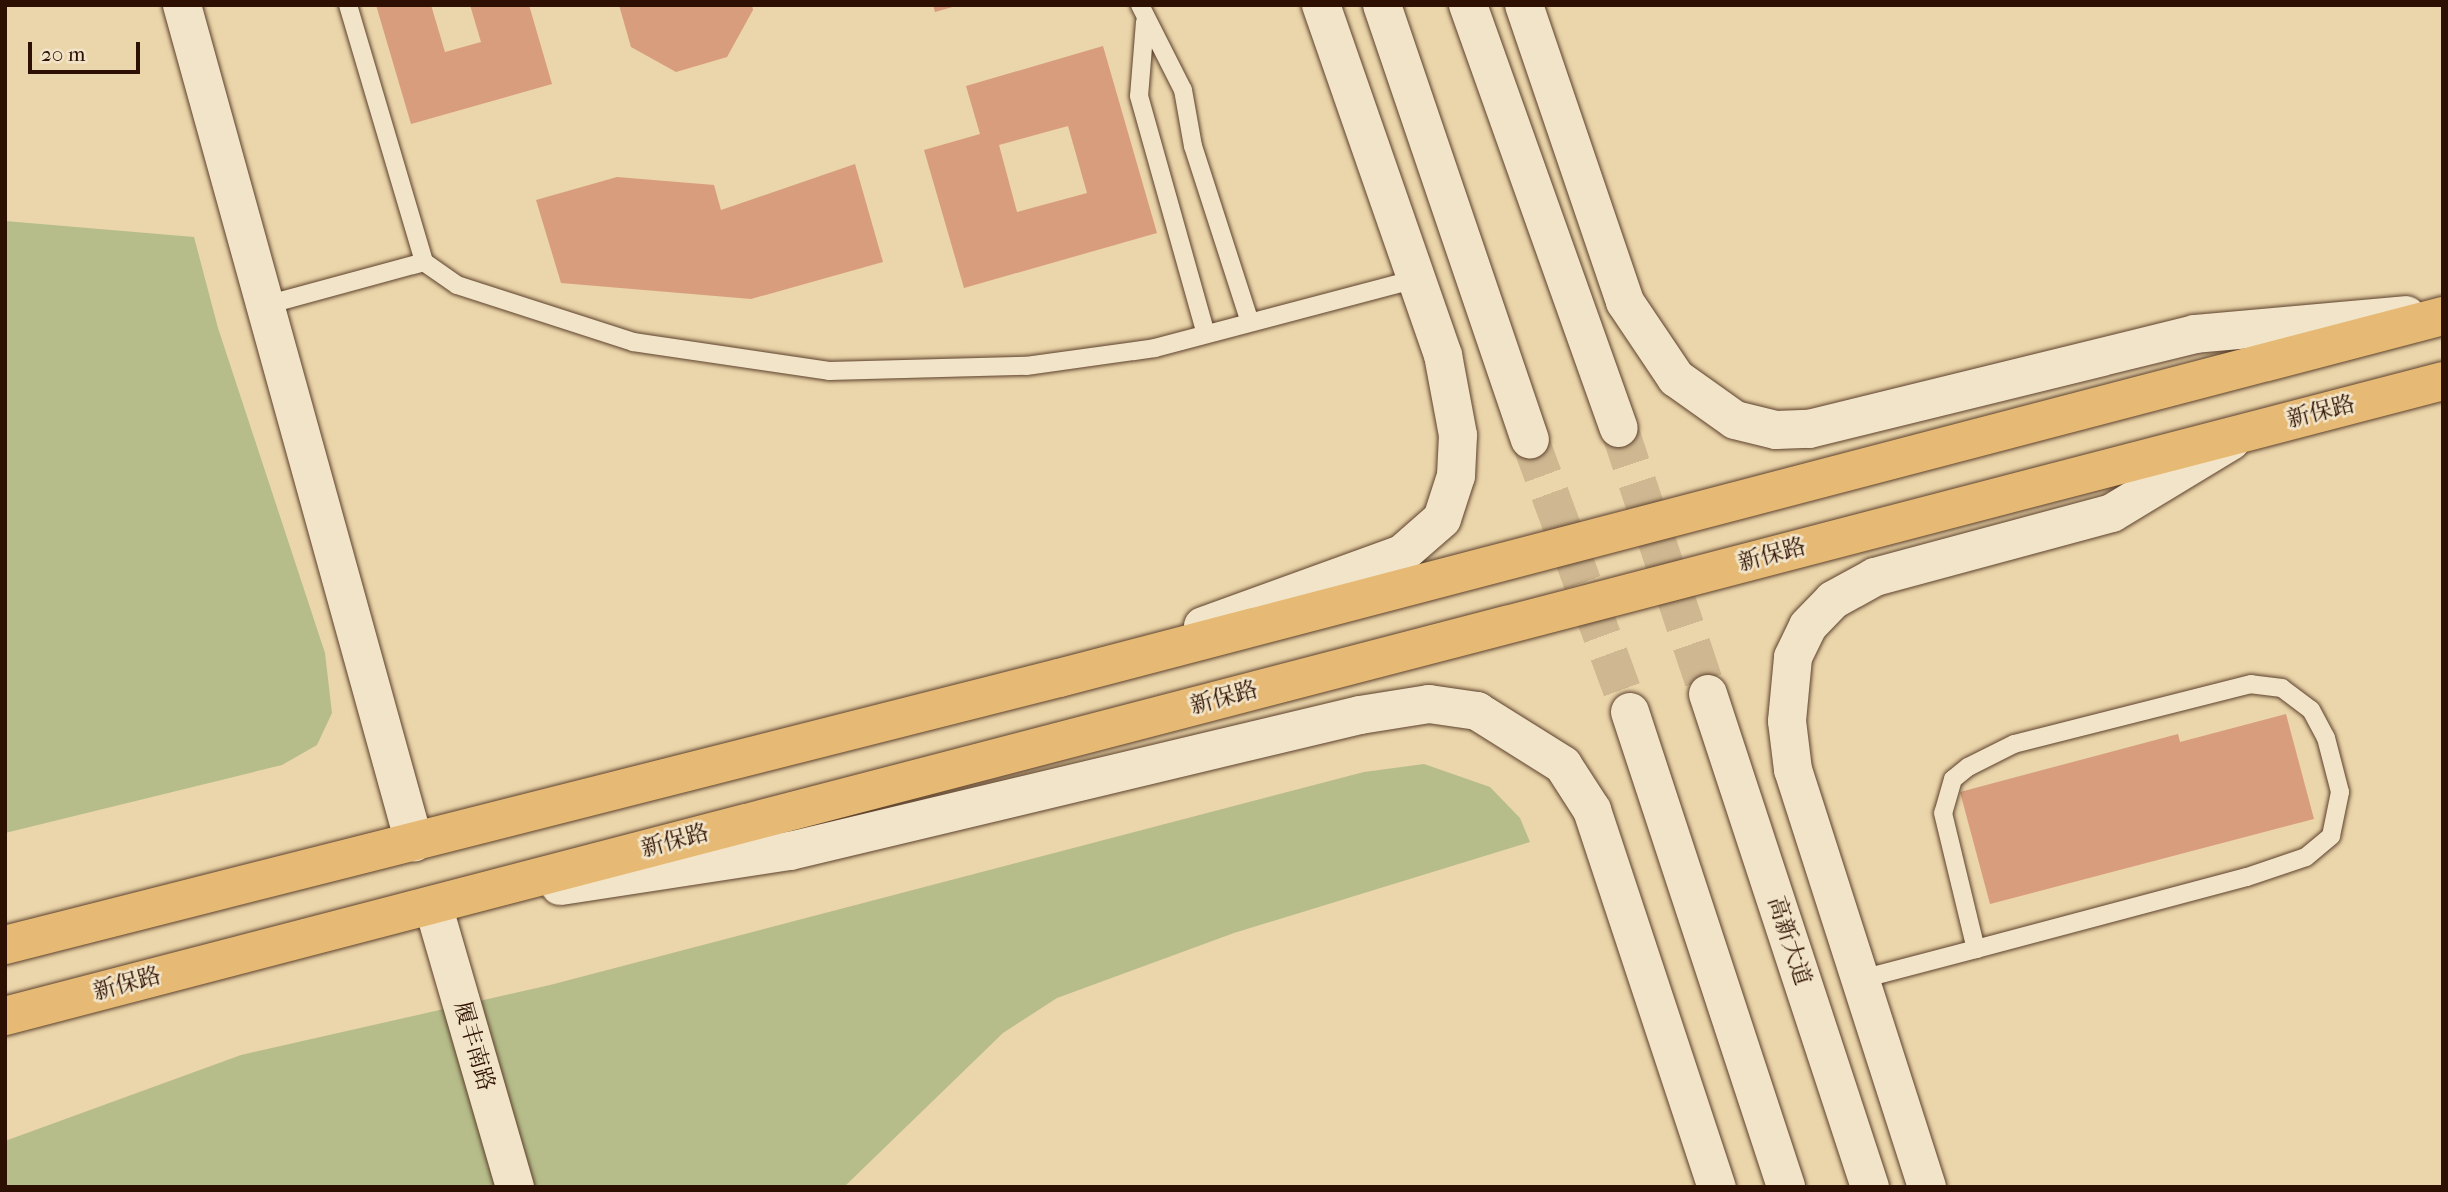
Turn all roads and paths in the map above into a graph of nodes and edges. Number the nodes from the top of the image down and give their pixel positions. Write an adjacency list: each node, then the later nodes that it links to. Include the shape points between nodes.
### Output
1 (182, 5): 10 (main road)
2 (348, 5): 8 (lane)
3 (1321, 5): 9 (main road)
4 (1382, 5): 17 (main road)
5 (1468, 5): 15 (main road)
6 (1524, 5): 11 (main road, via 1625,302 1676,378 1735,419 1776,430 1809,429 2195,334)
7 (1143, 14): 12 (lane, via 1183,90 1193,146); 13 (lane, via 1139,96)
8 (424, 262): 10 (lane); 13 (lane, via 457,285 572,324 757,364 891,373 1026,366)
9 (1417, 279): 12 (lane); 18 (main road, via 1443,355 1458,435 1456,476 1442,519 1402,554)
10 (267, 305): 21 (main road)
11 (2443, 314): 18 (main road)
12 (1250, 322): 13 (lane)
13 (1206, 334)
14 (2443, 381): 16 (main road, 新保路)
15 (1619, 428)
16 (2249, 430): 22 (main road, 新保路); 25 (main road, via 2112,513 1875,577 1833,600 1808,626 1787,687 1793,770)
17 (1530, 440)
18 (1059, 678): 21 (main road)
19 (1708, 694): 30 (main road, 高新大道)
20 (1630, 712): 29 (main road)
21 (414, 842): 23 (main road)
22 (433, 905): 26 (main road, 新保路); 27 (main road, 履丰南路); 28 (main road, via 790,851 1360,715 1429,704 1467,709 1563,765 1592,810)
23 (5, 945)
24 (1976, 949): 24 (lane, via 2247,877 2321,848 2338,818 2340,792 2329,747 2311,710 2282,688 2251,684 2014,744 1968,767 1953,779 1943,813); 25 (lane)
25 (1858, 980): 31 (main road)
26 (5, 1016)
27 (515, 1187)
28 (1717, 1187)
29 (1786, 1187)
30 (1870, 1187)
31 (1927, 1187)

